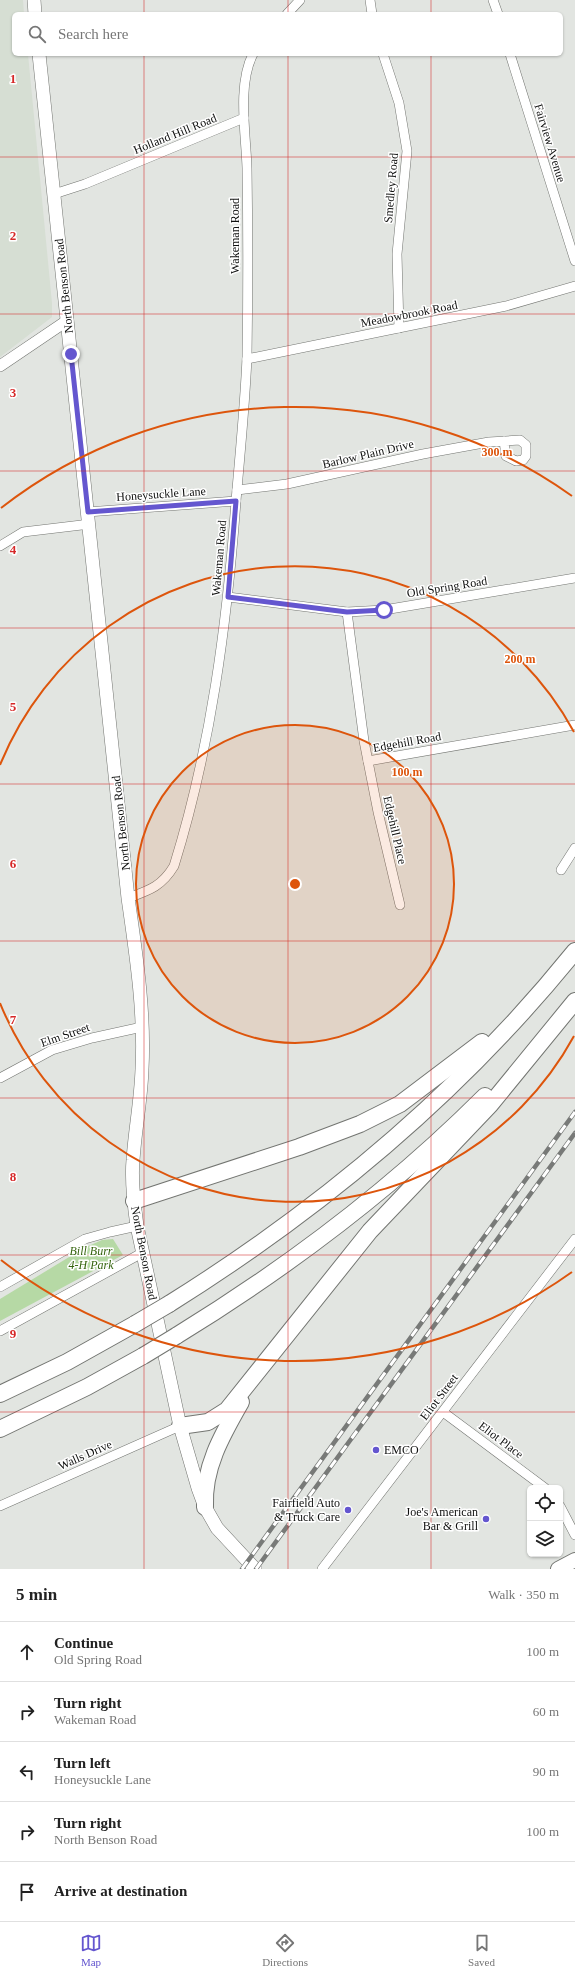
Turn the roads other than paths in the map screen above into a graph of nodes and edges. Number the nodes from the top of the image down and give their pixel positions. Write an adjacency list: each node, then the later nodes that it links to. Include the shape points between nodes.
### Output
1 (34, 0): 5 (main road)
2 (300, 0): 6 (street)
3 (370, 0): 7 (street)
4 (493, 0): 8 (street)
5 (35, 12)
6 (289, 12)
7 (372, 12)
8 (497, 12)
9 (39, 56): 14 (main road, North Benson Road)
10 (252, 56): 13 (street, via 247,76)
11 (384, 56): 18 (street, Smedley Road, via 399,103 407,151 397,254)
12 (511, 56): 15 (street, Fairview Avenue)
13 (244, 118): 14 (street, Holland Hill Road); 19 (street, Wakeman Road, via 248,236)
14 (54, 194): 17 (main road, North Benson Road)
15 (575, 261)
16 (575, 286): 18 (street, Meadowbrook Road, via 506,306)
17 (68, 320): 20 (street); 24 (main road, North Benson Road)
18 (399, 328): 19 (street, Meadowbrook Road)
19 (247, 359): 22 (street, Wakeman Road)
20 (0, 366)
21 (504, 441): 22 (street, Barlow Plain Drive, via 423,454 287,484)
22 (237, 490): 23 (street, Wakeman Road)
23 (236, 501): 24 (street, Honeysuckle Lane); 27 (street, Wakeman Road)
24 (89, 518): 25 (street, Honeysuckle Lane, via 23,532); 33 (main road, North Benson Road)
25 (0, 546)
26 (575, 578): 28 (street, Old Spring Road, via 384,610)
27 (228, 597): 28 (street, Old Spring Road); 33 (street, Wakeman Road, via 199,775 174,866 161,883)
28 (347, 612): 30 (street, Edgehill Road)
29 (575, 725): 30 (street, Edgehill Road)
30 (368, 761): 34 (street, Edgehill Place)
31 (575, 848): 32 (street)
32 (561, 870)
33 (128, 898): 38 (main road, North Benson Road, via 138,969)
34 (400, 905)
35 (575, 951): 37 (highway)
36 (575, 1000): 46 (highway, via 490,1105 370,1232); 50 (highway, bridge, via 481,1099 396,1177 303,1251 239,1296 143,1356 81,1390)
37 (520, 1014): 40 (highway, via 420,1090 380,1115 299,1147); 47 (highway, bridge, via 439,1096 354,1172 262,1242 135,1324 67,1362)
38 (142, 1027): 39 (street, Elm Street, via 52,1050); 40 (main road, North Benson Road, via 142,1070 133,1161)
39 (0, 1078)
40 (134, 1201): 41 (main road, North Benson Road)
41 (137, 1226): 43 (main road, North Benson Road); 44 (street, via 85,1239)
42 (575, 1239): 48 (street, Eliot Street)
43 (142, 1253): 45 (street); 49 (main road, North Benson Road)
44 (0, 1287)
45 (0, 1331)
46 (272, 1353): 49 (highway, via 221,1415 208,1422); 53 (highway, via 248,1390 215,1451 205,1482)
47 (0, 1394)
48 (443, 1412): 51 (street, Eliot Place); 58 (street, Eliot Street)
49 (180, 1426): 52 (street, Walls Drive); 53 (main road, North Benson Road)
50 (0, 1429)
51 (541, 1485)
52 (0, 1506)
53 (205, 1507): 57 (main road, North Benson Road, via 217,1528)
54 (563, 1512): 55 (street)
55 (575, 1535)
56 (575, 1560): 59 (main road)
57 (255, 1569)
58 (322, 1569)
59 (558, 1569)

